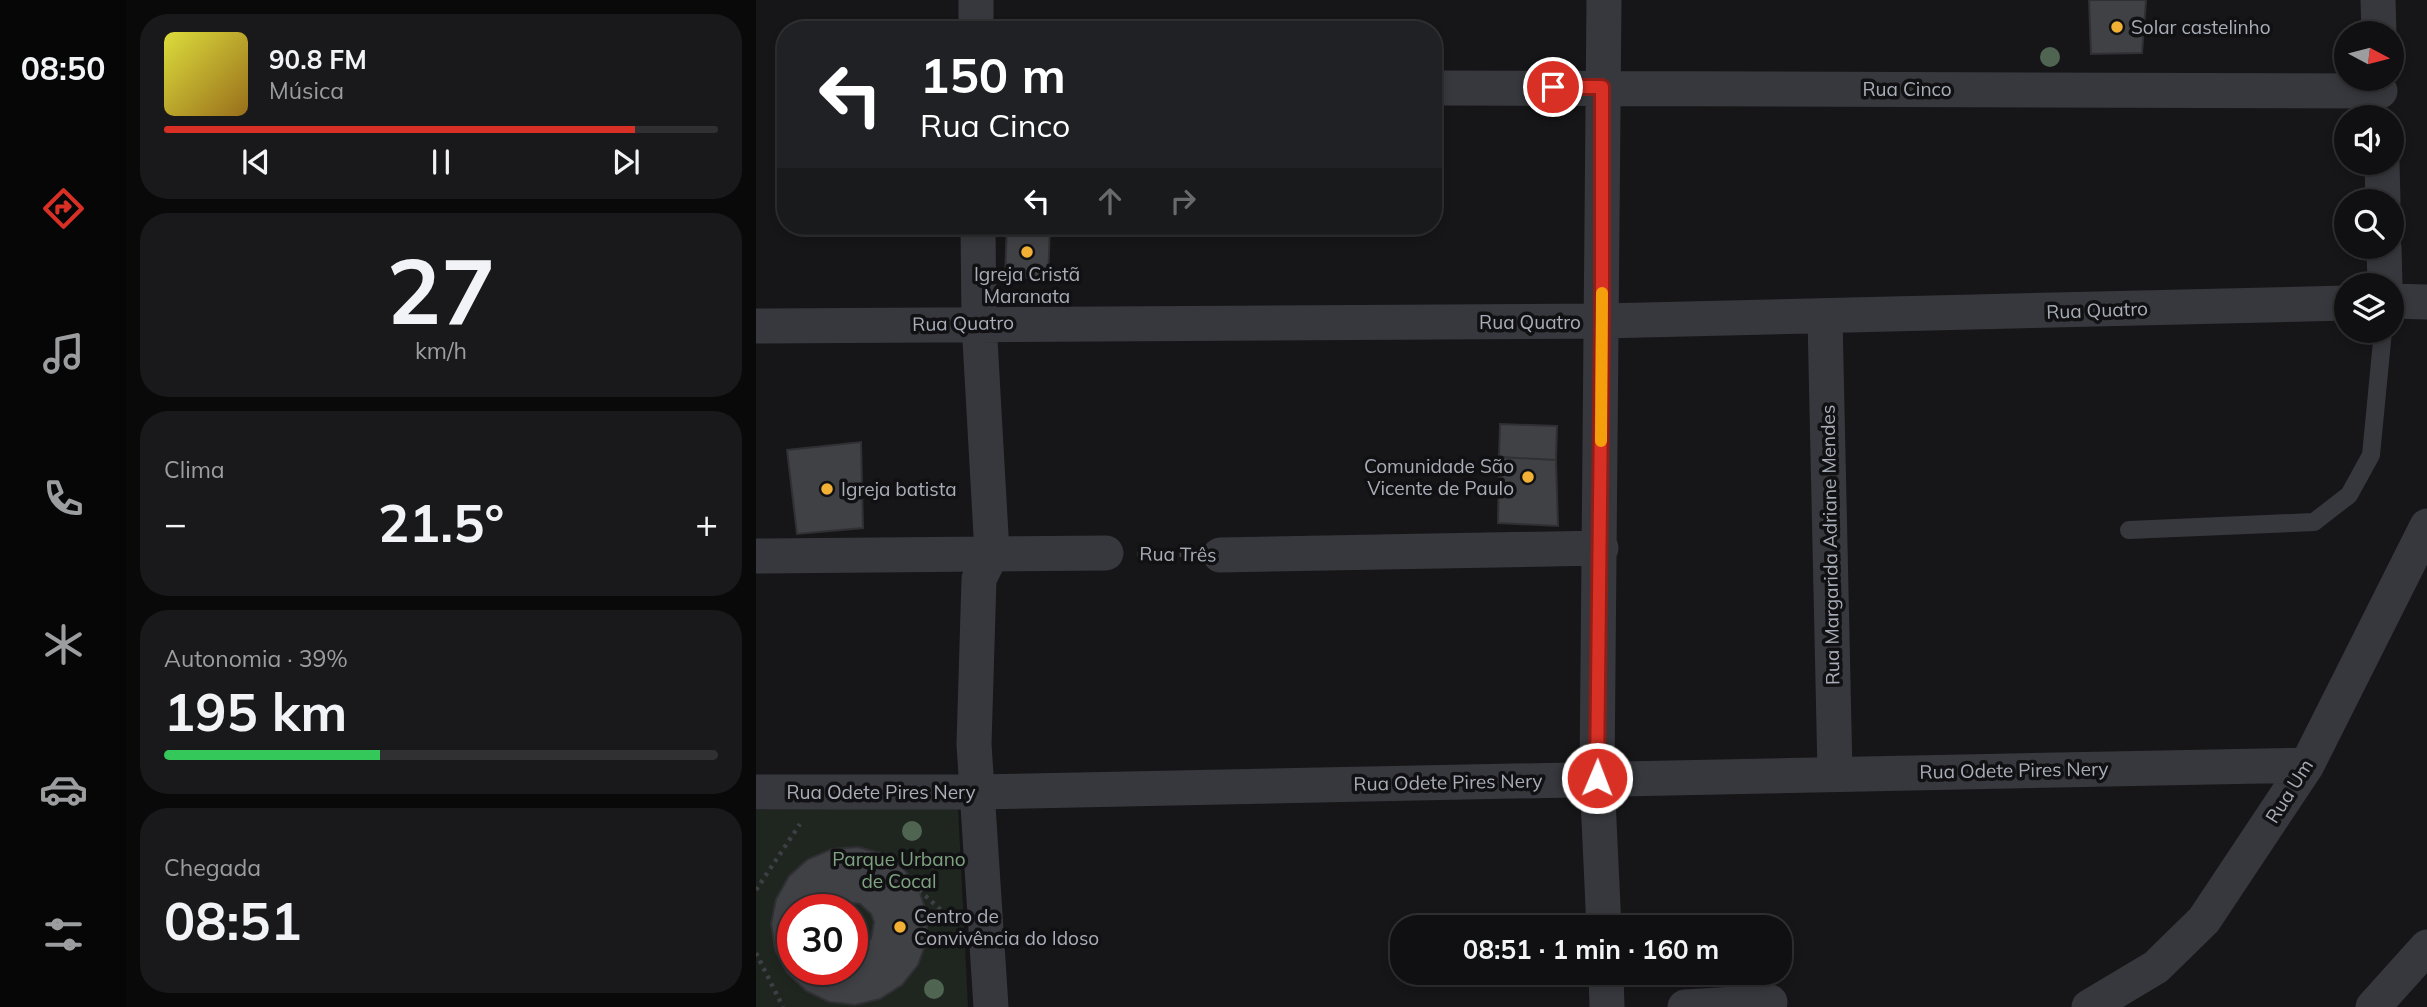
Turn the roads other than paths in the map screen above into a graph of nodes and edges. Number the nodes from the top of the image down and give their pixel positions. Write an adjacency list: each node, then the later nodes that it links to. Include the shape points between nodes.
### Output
1 (976, 0): 4 (street)
2 (1604, 0): 6 (street)
3 (2378, 0): 5 (street)
4 (976, 21)
5 (2379, 21)
6 (1602, 87): 7 (street, Rua Cinco); 8 (street, Rua Cinco); 14 (street)
7 (1442, 88)
8 (2380, 96)
9 (978, 235): 15 (street)
10 (2404, 302): 11 (street)
11 (2427, 302)
12 (2334, 303): 13 (street, Rua Quatro)
13 (1825, 318): 14 (street, Rua Quatro); 26 (street, Rua Margarida Adriane Mendes)
14 (1602, 321): 15 (street, Rua Quatro); 20 (street)
15 (979, 322): 16 (street, Rua Quatro); 21 (street)
16 (756, 326)
17 (2382, 343): 19 (lane, via 2371,454 2349,495 2314,522)
18 (2427, 526): 25 (street, Rua Um)
19 (2129, 530)
20 (1601, 548): 23 (street, Rua Três); 27 (street)
21 (992, 553): 22 (street); 24 (street); 29 (street, via 978,579)
22 (1106, 554)
23 (1220, 555)
24 (756, 556)
25 (2307, 765): 26 (street, Rua Odete Pires Nery); 34 (street, Rua Um, via 2204,920 2156,967)
26 (1835, 773): 27 (street, Rua Odete Pires Nery)
27 (1597, 778): 29 (street, Rua Odete Pires Nery); 30 (street)
28 (756, 792): 29 (street, Rua Odete Pires Nery)
29 (976, 792): 35 (street)
30 (1603, 915)
31 (2427, 947): 38 (street)
32 (1606, 985): 36 (street)
33 (1770, 1002): 37 (street)
34 (2095, 1006)
35 (991, 1007)
36 (1607, 1007)
37 (1685, 1007)
38 (2373, 1007)

